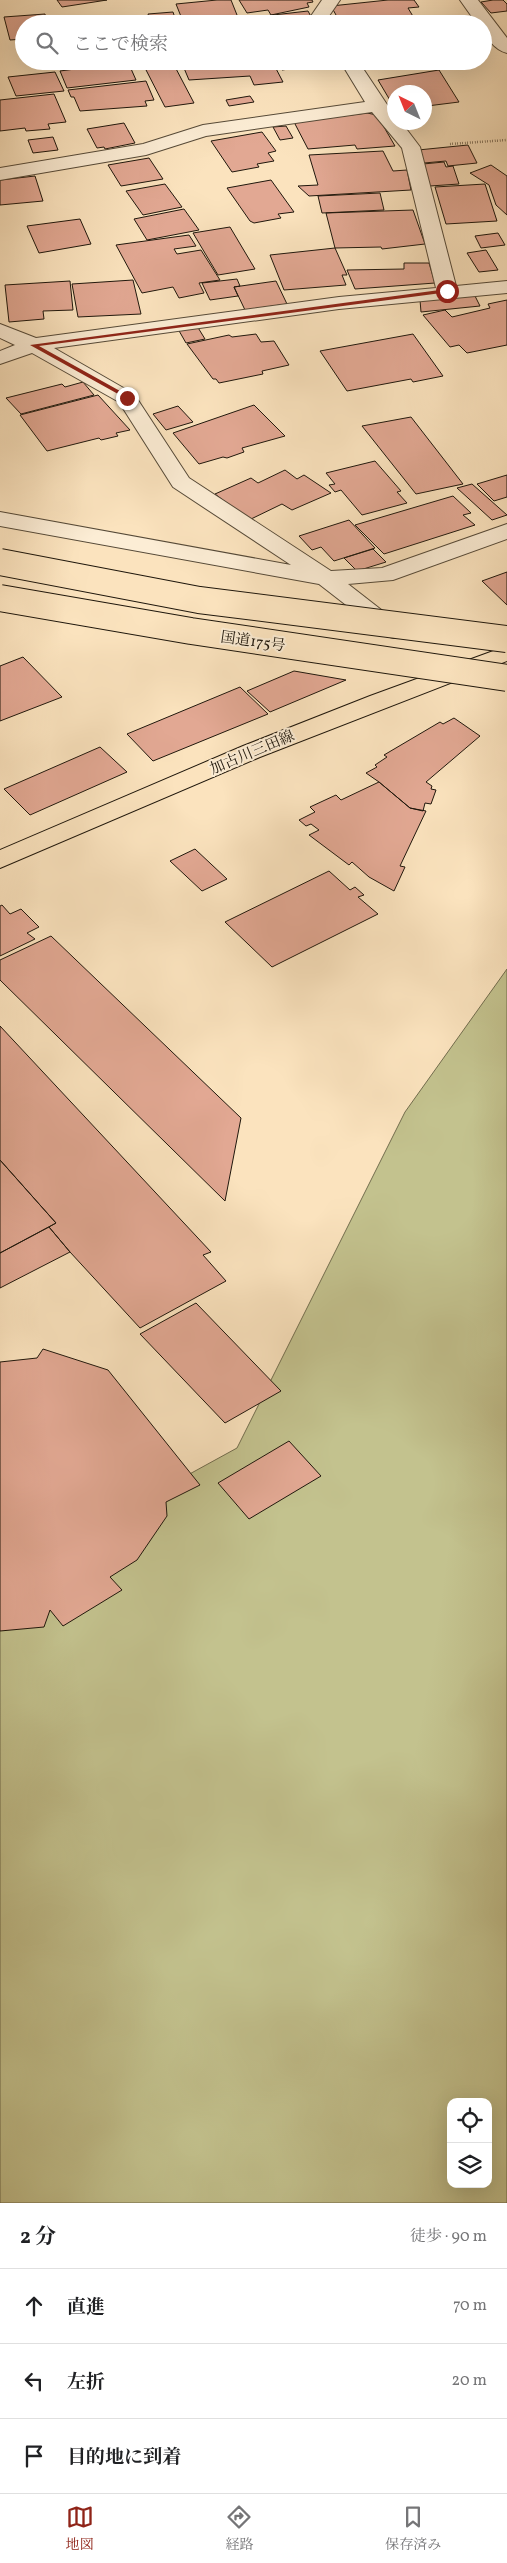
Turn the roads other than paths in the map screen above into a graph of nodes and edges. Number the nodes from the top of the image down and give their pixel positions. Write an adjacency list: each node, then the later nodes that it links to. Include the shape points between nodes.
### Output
1 (331, 0): 3 (street)
2 (469, 0): 4 (street)
3 (321, 15)
4 (482, 15)
5 (492, 27): 6 (street)
6 (503, 40)
7 (355, 70): 8 (street)
8 (377, 106): 9 (street, via 203,131 146,149); 11 (street, via 411,147)
9 (0, 174)
10 (507, 287): 11 (street)
11 (447, 291): 13 (street)
12 (0, 330): 13 (street)
13 (33, 345): 14 (street); 18 (street, via 127,398 181,482)
14 (0, 358)
15 (0, 519): 18 (street)
16 (507, 531): 18 (street, via 385,575)
17 (0, 562): 21 (main road, bridge, via 199,600)
18 (326, 578): 20 (street)
19 (0, 598): 23 (main road, 国道175号, bridge, via 191,632)
20 (401, 637)
21 (507, 639)
22 (507, 654): 24 (main road, 加古川三田線, via 384,698 85,821)
23 (507, 678)
24 (0, 860)

